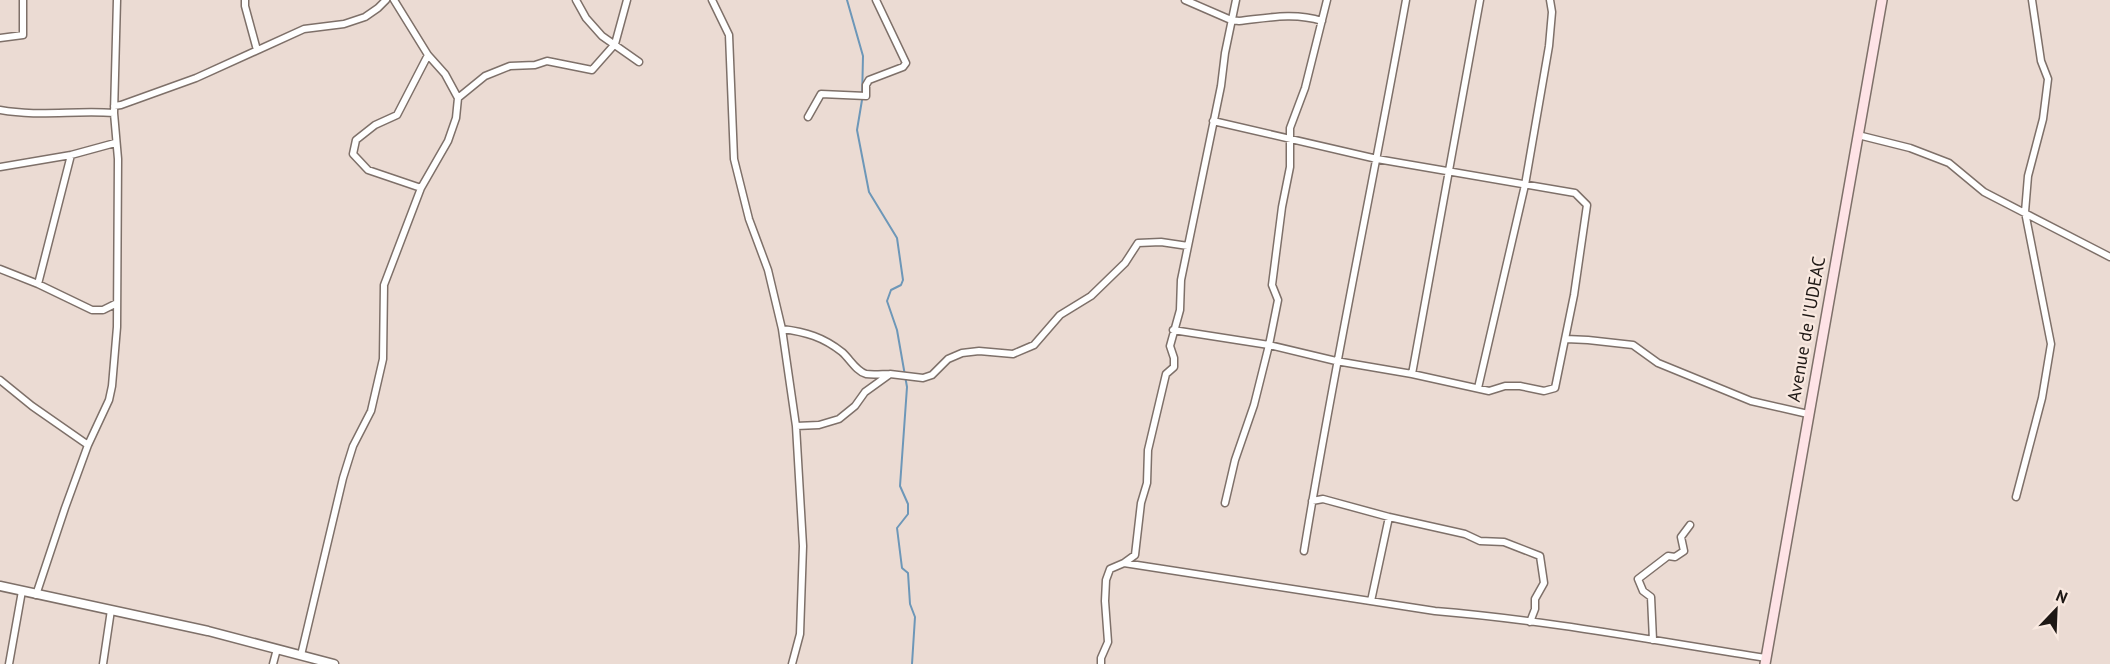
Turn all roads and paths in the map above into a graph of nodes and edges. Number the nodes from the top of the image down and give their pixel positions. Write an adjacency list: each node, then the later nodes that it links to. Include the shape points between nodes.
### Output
1 (22, 0): 20 (street, via 23,35)
2 (117, 0): 26 (street)
3 (246, 0): 22 (street, via 244,6)
4 (387, 0): 22 (street, via 365,17 304,29)
5 (394, 0): 23 (street)
6 (576, 0): 21 (street, via 586,18)
7 (627, 0): 21 (street)
8 (712, 0): 45 (street, via 729,34 734,159)
9 (876, 0): 28 (street, via 906,63 869,80 862,95 821,94)
10 (1185, 0): 18 (street)
11 (1236, 0): 18 (street)
12 (1327, 0): 19 (street)
13 (1406, 0): 34 (street)
14 (1480, 0): 36 (street)
15 (1550, 0): 37 (street, via 1549,46)
16 (1882, 0): 30 (main road, Avenue de I'UDEAC)
17 (2031, 0): 39 (street, via 2041,61 2048,79 2043,119 2028,176)
18 (1231, 20): 19 (street, via 1305,15); 29 (street)
19 (1322, 21): 31 (street, via 1290,128)
20 (0, 38)
21 (615, 44): 24 (street); 25 (street, via 592,70 547,61 510,66 485,76)
22 (257, 50): 26 (street)
23 (428, 55): 25 (street, via 445,74); 38 (street, via 397,115 356,140 353,154 368,170)
24 (639, 62)
25 (458, 98): 38 (street, via 448,141)
26 (114, 109): 27 (street, via 45,113); 32 (street)
27 (0, 110)
28 (808, 117)
29 (1213, 121): 31 (street); 40 (street)
30 (1858, 135): 39 (street, via 1949,163 1984,192); 54 (main road, Avenue de I'UDEAC)
31 (1291, 139): 34 (street); 48 (street, via 1272,285 1278,300)
32 (115, 143): 33 (street); 44 (street)
33 (71, 155): 35 (street); 43 (street)
34 (1377, 159): 36 (street); 49 (street)
35 (0, 166)
36 (1450, 171): 37 (street); 51 (street)
37 (1524, 185): 47 (street, via 1575,193 1587,205); 53 (street)
38 (421, 188): 72 (street, via 384,285 383,359 371,411 353,446 343,478)
39 (2025, 212): 41 (street); 57 (street, via 2051,344 2042,398)
40 (1188, 246): 46 (street, via 1180,310); 50 (street, via 1138,243 1091,296 1060,315 1034,345 1013,354 962,353 923,378)
41 (2110, 257)
42 (0, 269): 43 (street)
43 (38, 284): 44 (street, via 92,310)
44 (117, 303): 56 (street, via 112,386)
45 (782, 329): 50 (street, via 806,332 825,341 865,374); 55 (street)
46 (1173, 330): 48 (street); 63 (street, via 1170,346 1174,367 1166,374 1148,450 1147,483 1135,555)
47 (1566, 339): 53 (street, via 1555,388); 54 (street, via 1633,345 1658,363 1751,401)
48 (1269, 345): 49 (street); 59 (street)
49 (1336, 361): 51 (street); 58 (street)
50 (890, 374): 55 (street, via 865,392 839,419)
51 (1412, 374): 53 (street)
52 (0, 380): 56 (street)
53 (1478, 388)
54 (1808, 414): 73 (main road, Avenue de I'UDEAC)
55 (796, 426): 78 (street, via 803,546 800,634)
56 (88, 445): 66 (street)
57 (2016, 497)
58 (1312, 501): 60 (street, via 1323,499); 62 (street)
59 (1225, 503)
60 (1389, 518): 67 (street); 69 (street, via 1465,534 1480,541 1504,542 1540,556 1544,584 1535,599)
61 (1690, 525): 70 (street, via 1681,537 1684,551 1675,557 1668,556 1638,579 1643,591 1652,597)
62 (1304, 551)
63 (1124, 563): 67 (street); 79 (street, via 1110,569 1106,580 1108,642)
64 (0, 586): 65 (street)
65 (22, 591): 66 (street); 74 (street)
66 (36, 595): 68 (street)
67 (1371, 601): 69 (street)
68 (111, 610): 71 (street); 75 (street)
69 (1530, 622): 70 (street)
70 (1653, 640): 73 (street)
71 (277, 649): 72 (street); 76 (street)
72 (301, 655): 77 (street)
73 (1765, 661)
74 (9, 664)
75 (103, 664)
76 (273, 664)
77 (334, 664)
78 (792, 664)
79 (1101, 664)

